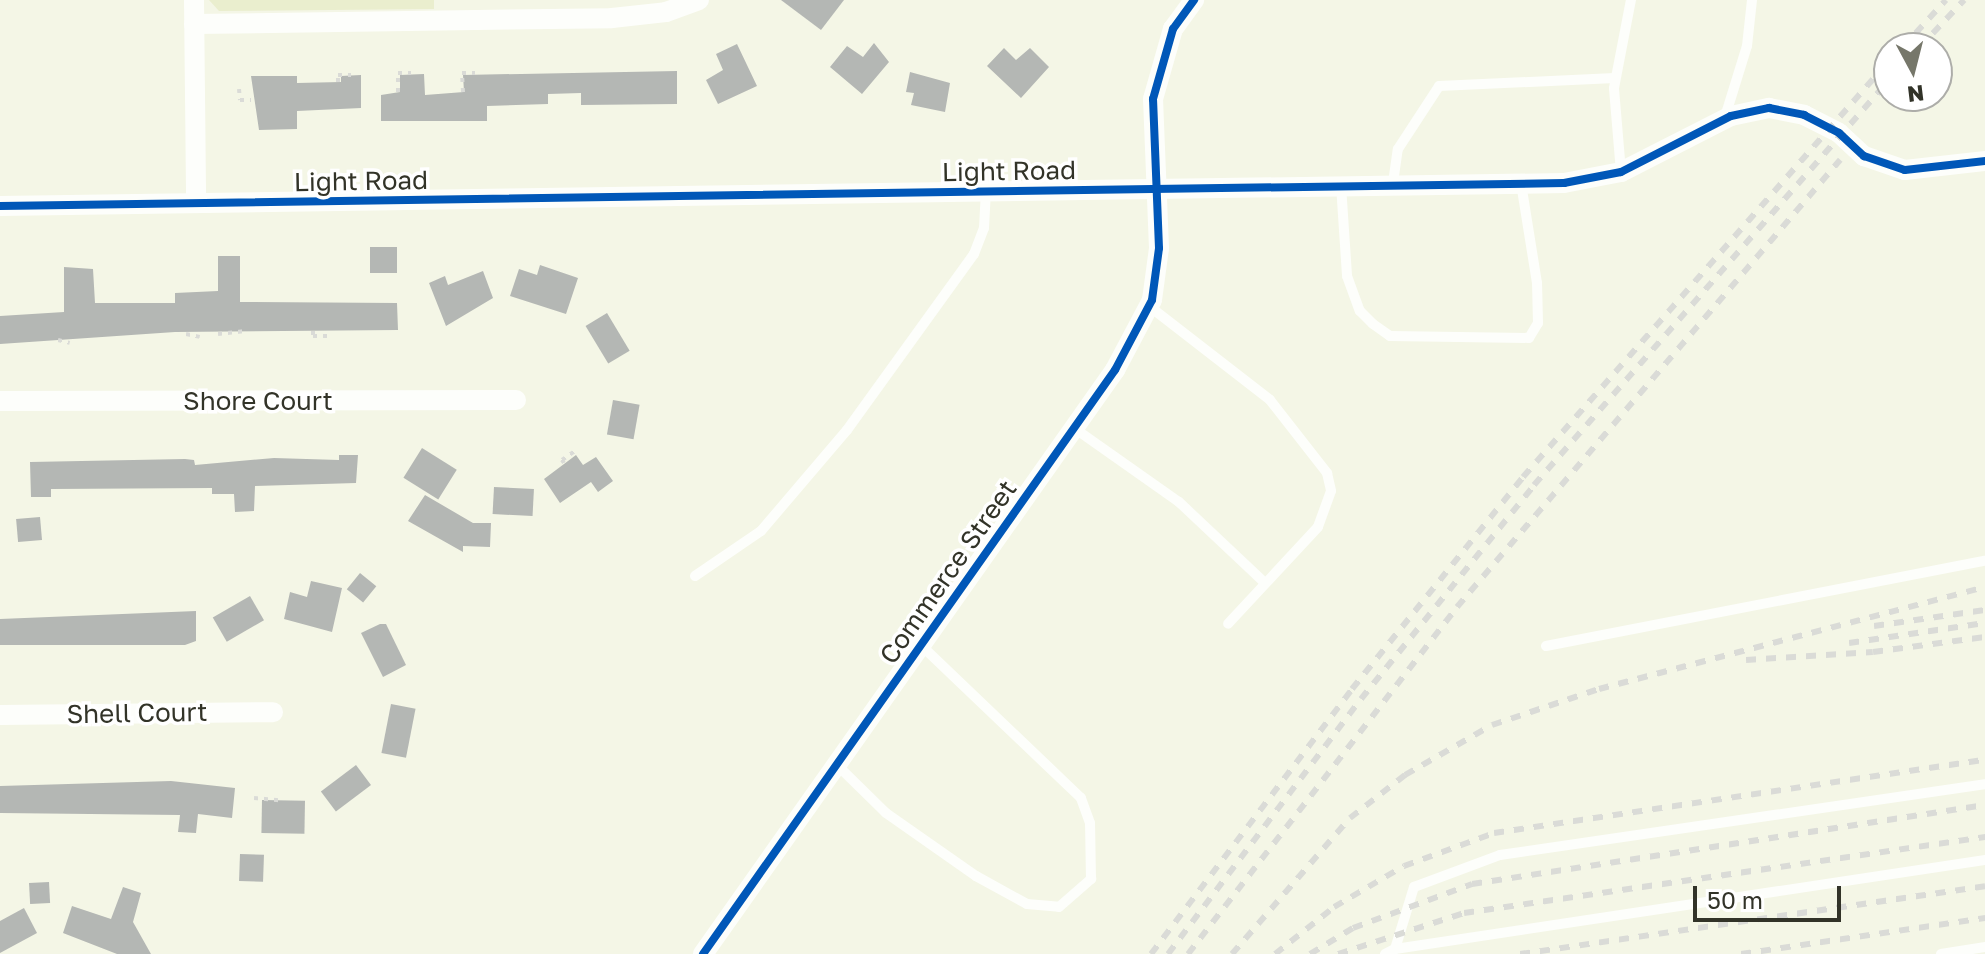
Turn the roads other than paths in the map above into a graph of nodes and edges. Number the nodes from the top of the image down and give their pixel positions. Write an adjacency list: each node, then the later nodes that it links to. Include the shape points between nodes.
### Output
1 (194, 0): 6 (street)
2 (699, 0): 6 (street, via 666,12 612,18)
3 (1194, 0): 14 (street, Commerce Street, via 1173,29 1153,99)
4 (1631, 0): 7 (lane)
5 (1752, 0): 8 (lane, via 1747,46)
6 (194, 24): 16 (street)
7 (1615, 78): 10 (lane); 12 (lane, via 1439,86 1398,149)
8 (1724, 119): 9 (street, Light Road, via 1769,108 1804,115 1839,133 1864,156 1905,170); 10 (street, Light Road)
9 (1985, 161)
10 (1621, 172): 13 (street, Light Road, via 1564,183)
11 (1341, 183): 12 (street, Light Road); 13 (lane, via 1347,276 1360,311 1373,324 1390,336 1529,338 1538,323 1537,283); 14 (street, Light Road)
12 (1393, 183): 13 (street, Light Road)
13 (1521, 183)
14 (1156, 189): 15 (street, Light Road); 18 (street, Commerce Street, via 1159,248)
15 (986, 191): 16 (street, Light Road); 23 (lane, via 984,228 974,254 847,430 761,531)
16 (196, 203): 17 (street, Light Road)
17 (0, 206)
18 (1149, 306): 21 (street, Commerce Street, via 1115,370); 24 (lane, via 1270,400 1327,473 1331,491 1318,527)
19 (516, 400): 20 (street, Shore Court)
20 (0, 401)
21 (1074, 428): 24 (lane, via 1179,502); 26 (street, Commerce Street)
22 (1985, 561): 27 (lane)
23 (695, 576)
24 (1265, 583): 25 (lane)
25 (1228, 624)
26 (921, 645): 30 (street, Commerce Street); 30 (lane, via 1081,798 1090,823 1091,879 1059,907 1027,904 976,876 886,813)
27 (1546, 646)
28 (273, 712): 29 (street, Shell Court)
29 (0, 715)
30 (837, 765): 35 (street, Commerce Street)
31 (1985, 784): 34 (lane, via 1500,855 1414,887)
32 (1985, 860): 34 (lane)
33 (1985, 947): 36 (lane)
34 (1390, 951)
35 (703, 954)
36 (1941, 954)

